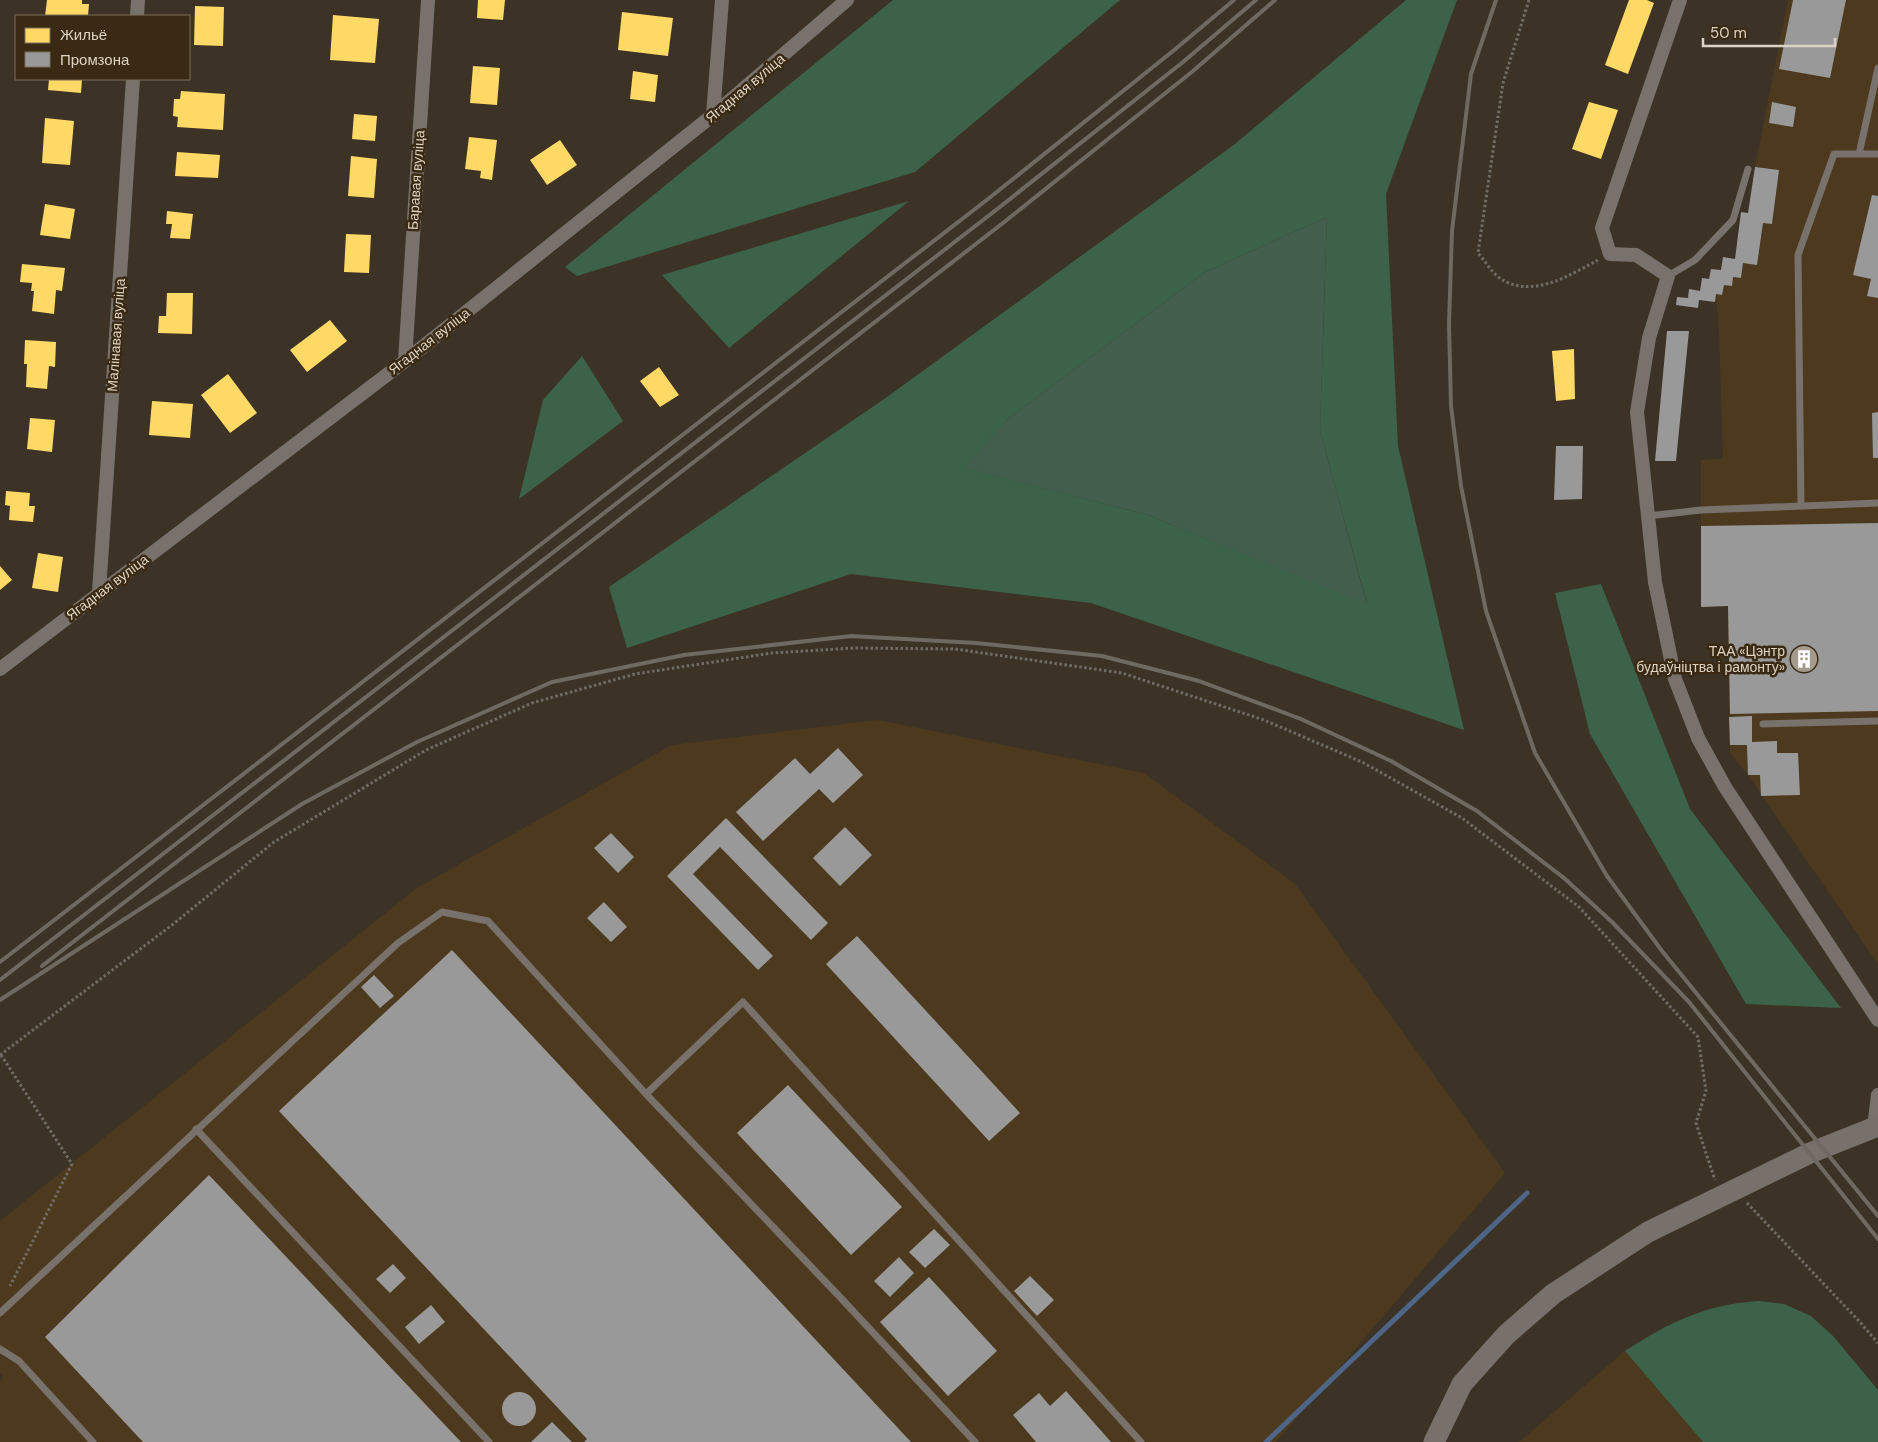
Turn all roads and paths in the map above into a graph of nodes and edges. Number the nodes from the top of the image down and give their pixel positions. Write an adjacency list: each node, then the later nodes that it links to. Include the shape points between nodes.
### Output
1 (138, 0): 7 (street)
2 (428, 0): 16 (street, Баравая вуліца)
3 (722, 0): 10 (street)
4 (847, 0): 10 (street, Ягадная вуліца)
5 (1529, 0): 14 (path, via 1503,83 1478,253 1501,279 1527,288 1563,278)
6 (1680, 0): 14 (street, via 1602,228)
7 (137, 15)
8 (1878, 68): 11 (lane)
9 (133, 80): 20 (street, Малінавая вуліца)
10 (714, 115): 16 (street, Ягадная вуліца)
11 (1860, 154): 12 (lane); 18 (lane, via 1834,154 1798,255)
12 (1878, 154)
13 (1748, 169): 15 (lane, via 1733,220 1695,260)
14 (1610, 254): 15 (street, via 1636,255)
15 (1668, 276): 19 (street, via 1649,338 1637,412)
16 (405, 361): 20 (street, Ягадная вуліца)
17 (1878, 503): 18 (lane)
18 (1801, 506): 19 (lane, via 1701,510)
19 (1648, 516): 24 (street, via 1655,582 1675,679 1698,738 1725,787)
20 (99, 592): 21 (street, Ягадная вуліца)
21 (0, 669)
22 (1878, 722): 23 (lane)
23 (1763, 724)
24 (1878, 1020)
25 (0, 1055): 30 (path, via 172,925 274,842 426,750 532,704 634,674 772,653 854,648 955,649 1122,673 1256,717 1362,762 1462,818 1579,907 1698,1037 1706,1091 1696,1123 1717,1184); 31 (path, via 72,1164)
26 (646, 1094): 29 (lane, via 488,921 442,912 398,943); 37 (lane); 38 (lane, via 743,1002)
27 (1878, 1095): 28 (street)
28 (1876, 1127): 30 (main road, via 1810,1153)
29 (196, 1130): 32 (lane); 36 (lane)
30 (1734, 1190): 33 (path); 39 (main road, via 1648,1232 1552,1294 1506,1334 1462,1384)
31 (8, 1289)
32 (0, 1313)
33 (1878, 1343)
34 (0, 1349): 35 (lane, via 19,1361)
35 (93, 1442)
36 (489, 1442)
37 (975, 1442)
38 (1141, 1442)
39 (1434, 1442)

